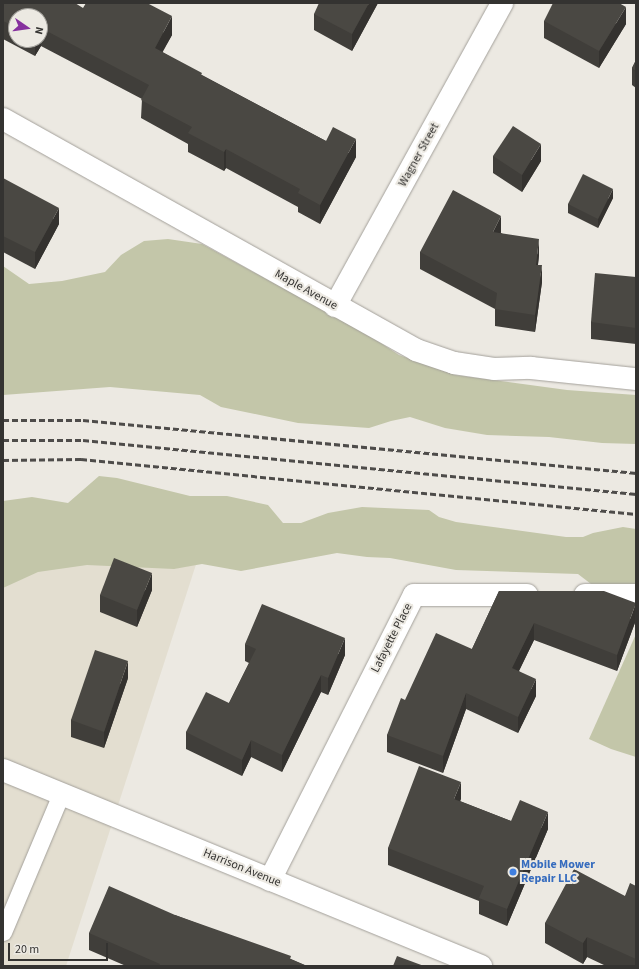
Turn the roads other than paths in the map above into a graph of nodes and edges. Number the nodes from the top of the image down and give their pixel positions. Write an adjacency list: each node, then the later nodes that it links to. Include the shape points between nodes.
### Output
1 (502, 3): 3 (street, Wagner Street)
2 (3, 119): 3 (street, Maple Avenue)
3 (335, 306): 4 (street, Maple Avenue, via 416,350 454,363 494,369 531,368)
4 (636, 379)
5 (636, 595): 8 (street, Lafayette Place, via 414,595)
6 (3, 770): 7 (street, Harrison Avenue)
7 (61, 794): 8 (street, Harrison Avenue); 9 (lane)
8 (270, 880): 10 (street, Harrison Avenue)
9 (3, 932)
10 (481, 966)

